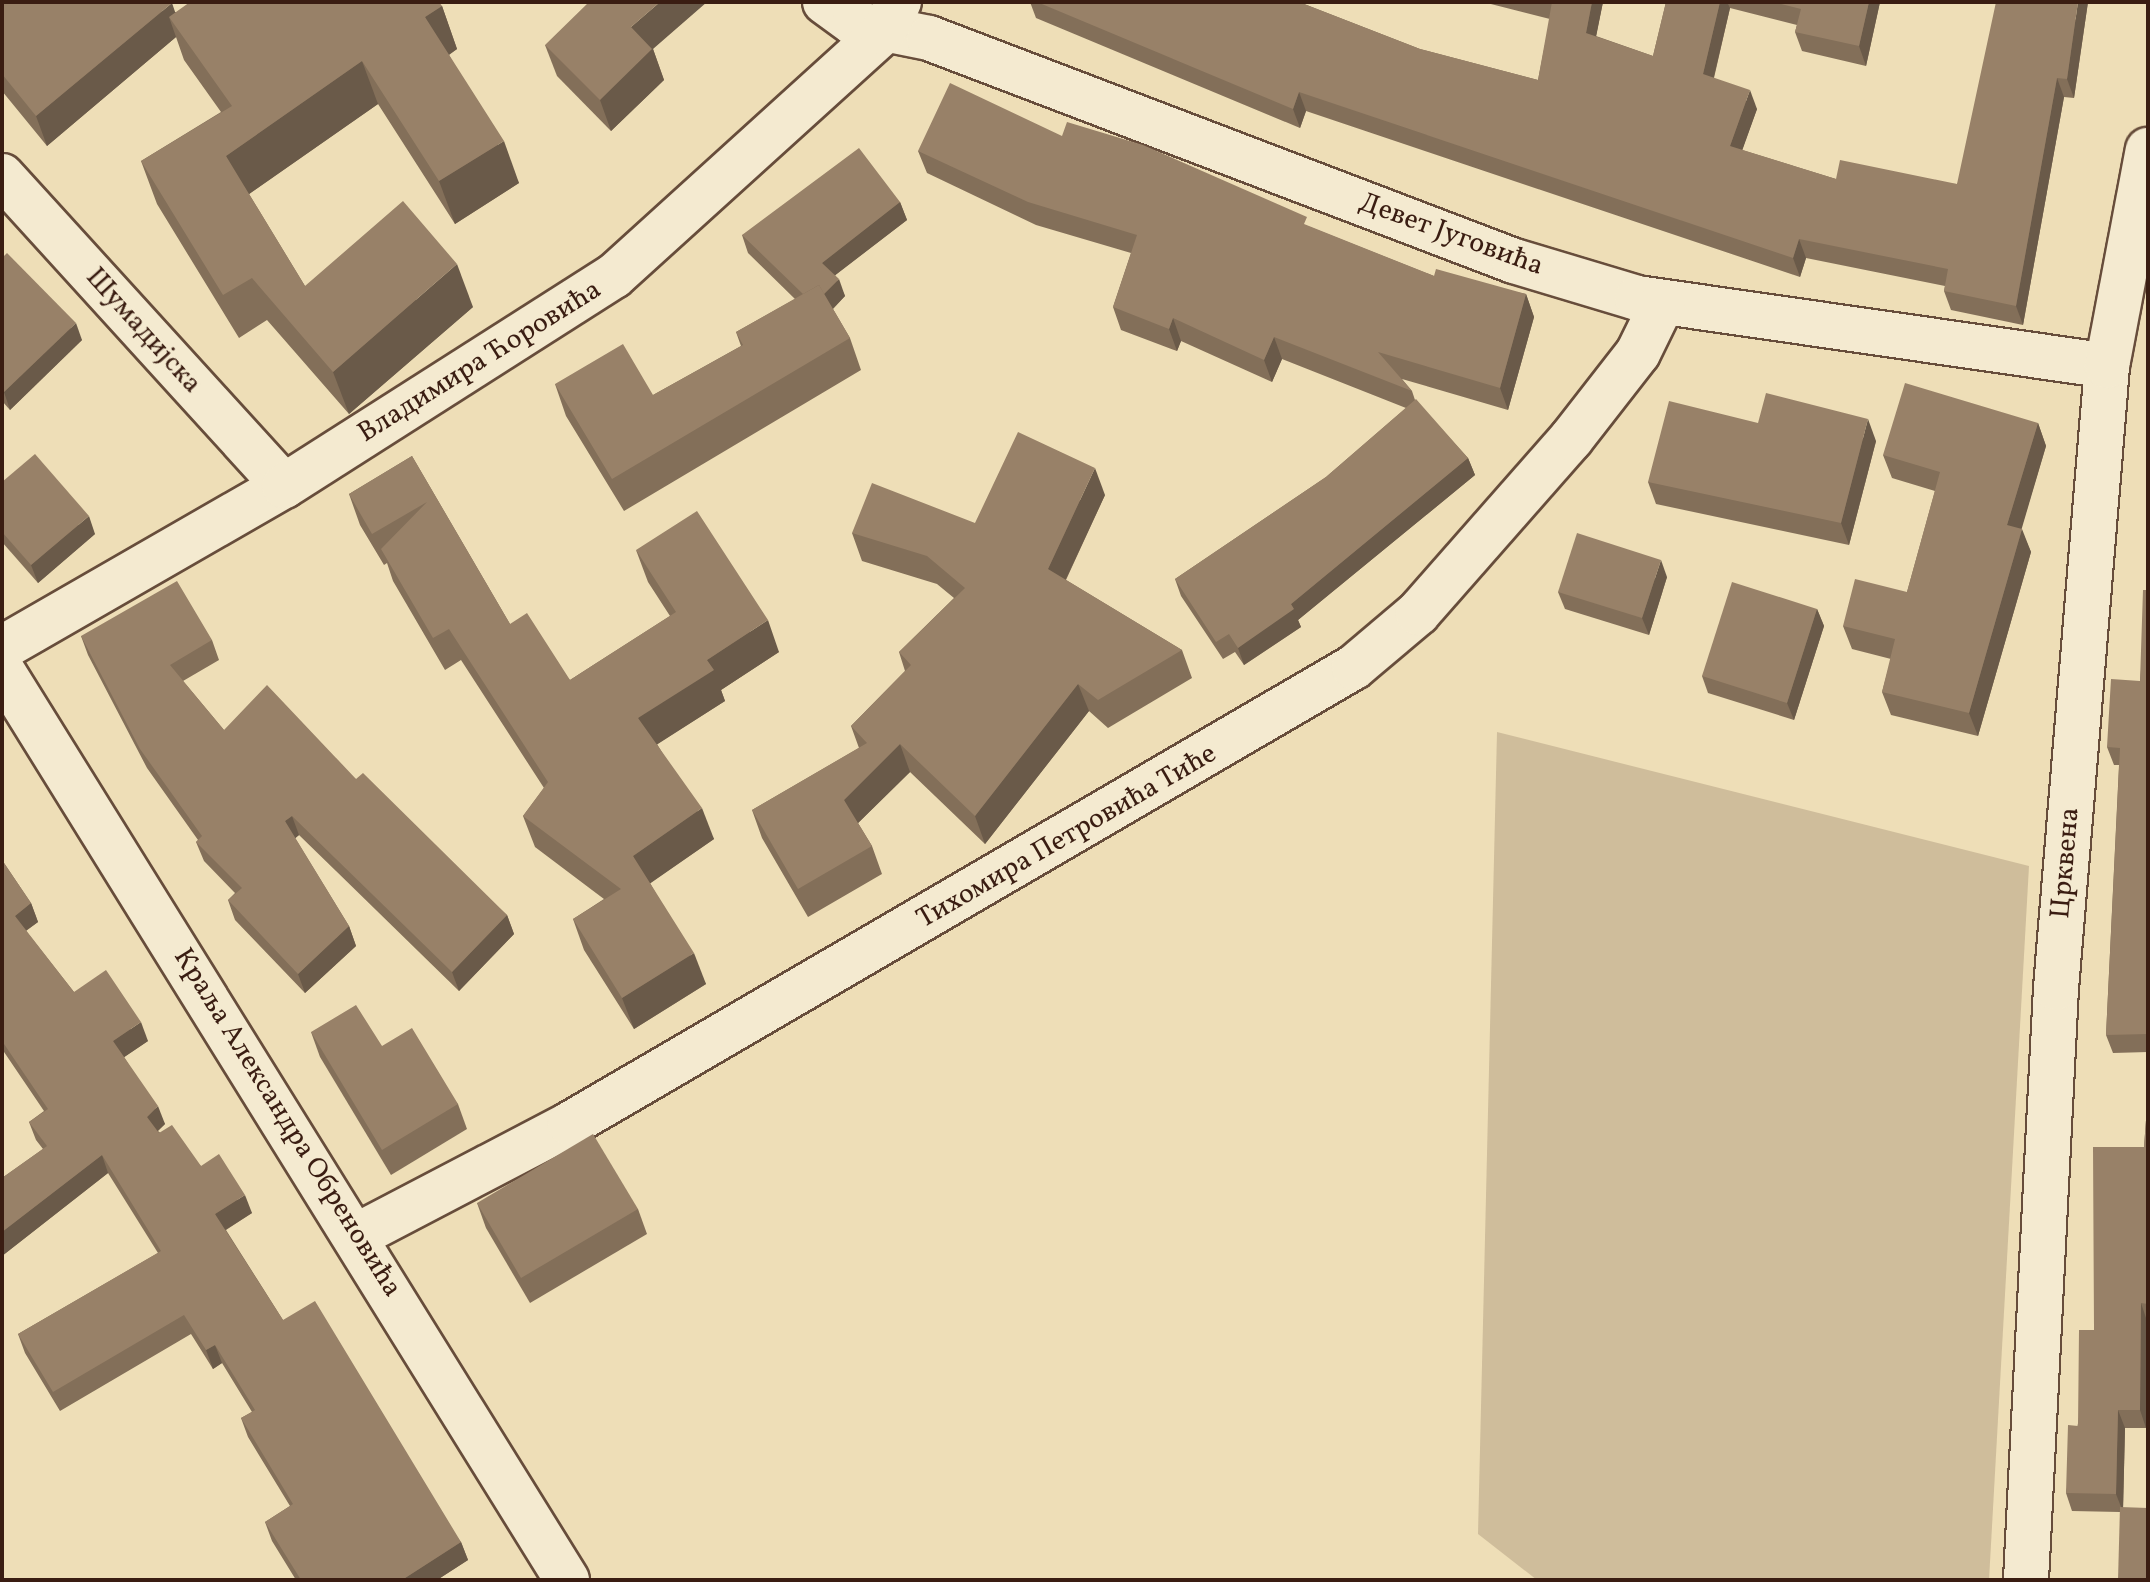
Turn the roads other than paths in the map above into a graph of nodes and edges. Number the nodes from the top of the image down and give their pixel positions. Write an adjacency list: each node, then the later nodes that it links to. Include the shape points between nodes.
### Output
1 (825, 2): 2 (street, Девет Југовића, via 854,23)
2 (891, 17): 5 (street, Девет Југовића, via 929,38 1514,261); 7 (street, Владимира Ћоровића, via 614,276)
3 (2148, 150): 6 (street, Црквена)
4 (2, 176): 7 (street, Шумадијска)
5 (1662, 304): 6 (street, Девет Југовића); 10 (street, Тихомира Петровића Тиће, via 1638,353 1571,439 1418,613 1354,667 570,1124)
6 (2107, 366): 12 (street, Црквена, via 2056,988)
7 (284, 486): 8 (street, Владимира Ћоровића)
8 (2, 648)
9 (2, 670): 10 (street, Краља Александра Обреновића)
10 (358, 1235): 11 (street, Краља Александра Обреновића)
11 (567, 1580)
12 (2026, 1580)

